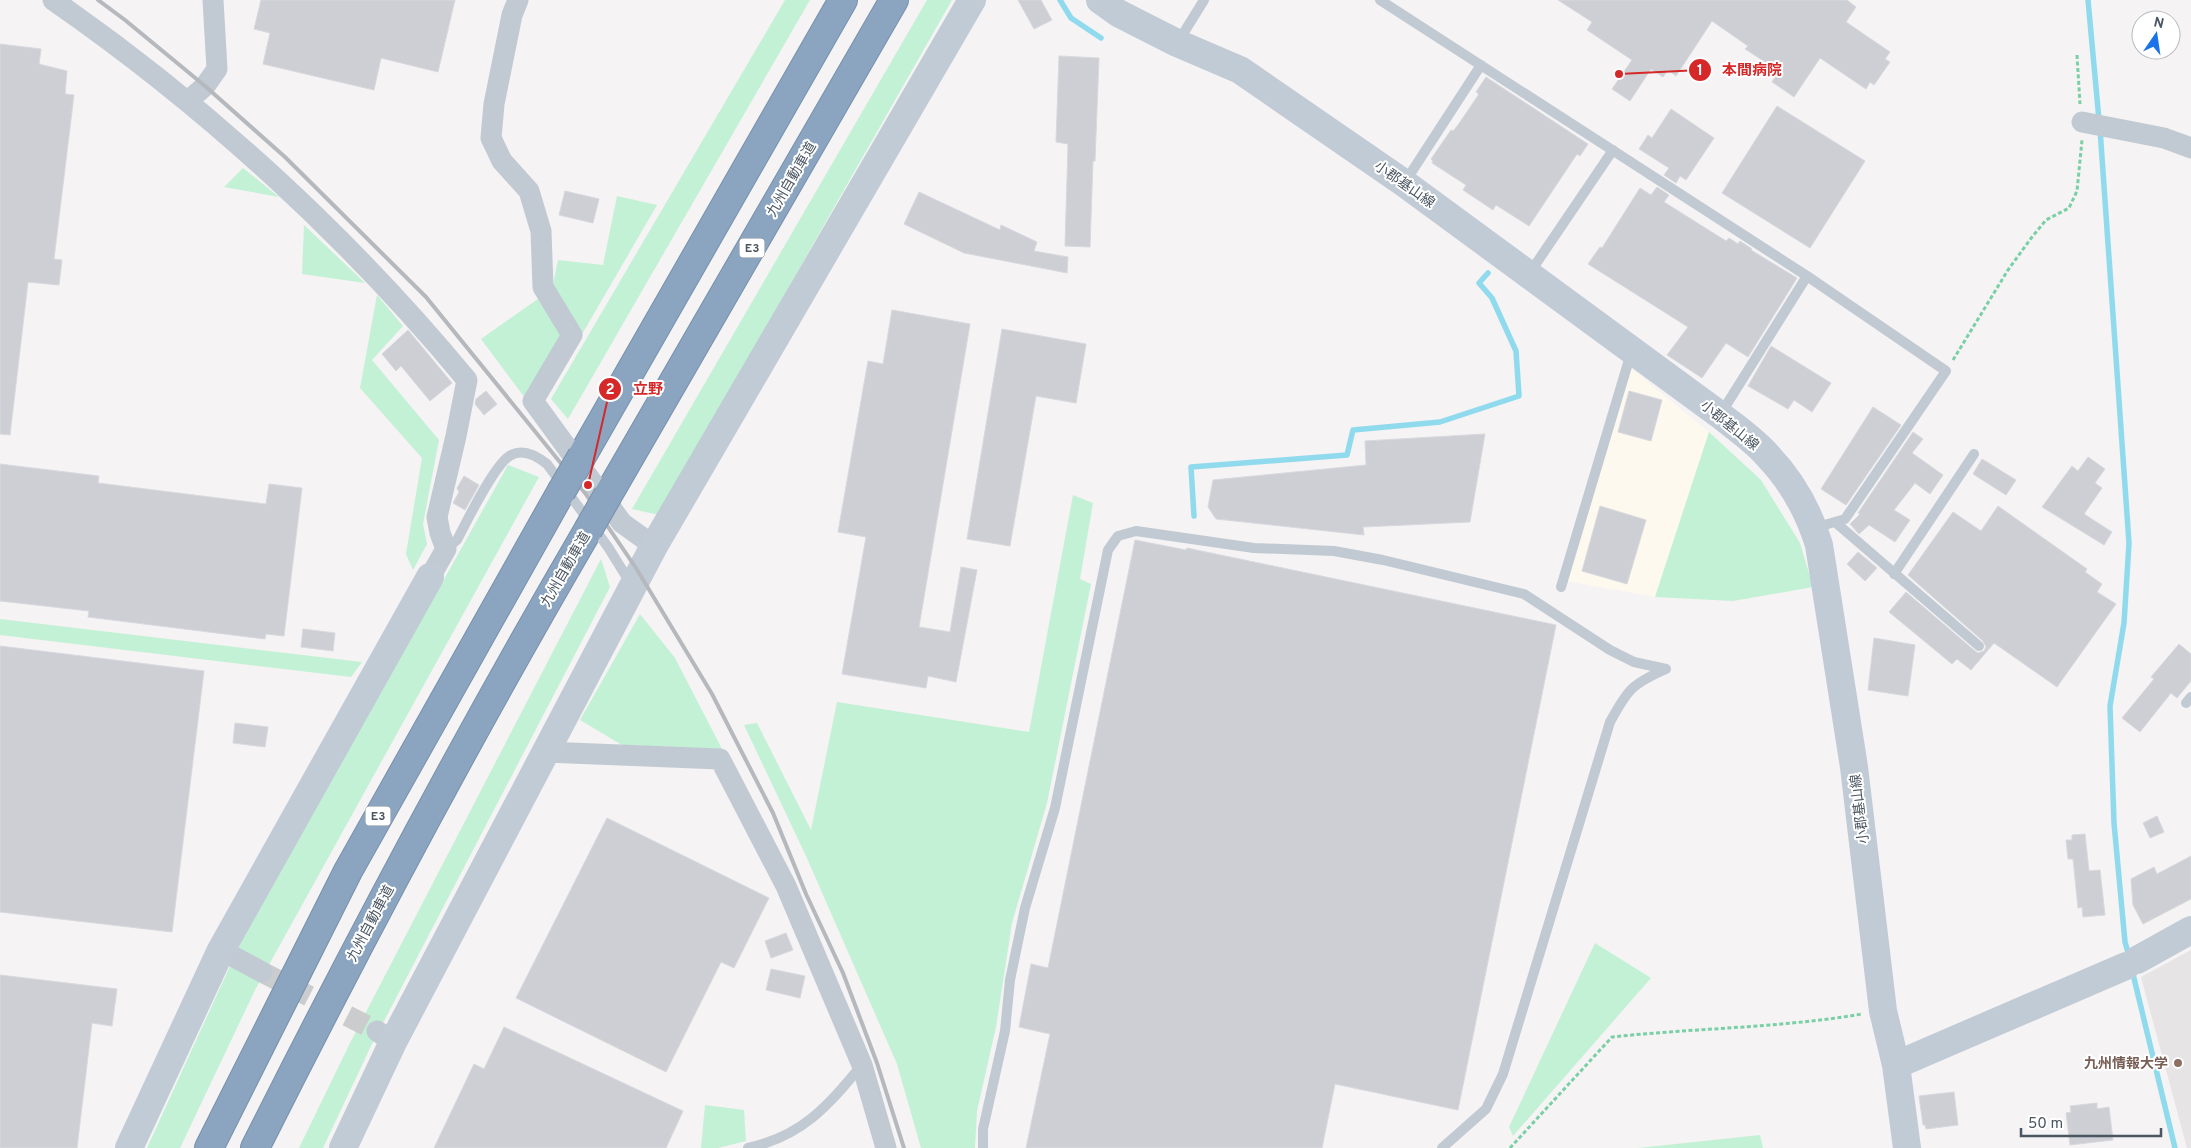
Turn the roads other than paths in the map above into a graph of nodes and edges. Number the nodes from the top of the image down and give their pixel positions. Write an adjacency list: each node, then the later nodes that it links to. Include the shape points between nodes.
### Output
1 (53, 0): 12 (street)
2 (213, 0): 12 (street, via 217,69)
3 (518, 0): 23 (street, via 494,104 491,138 502,161 529,191 541,231 543,287 572,335 533,401 622,523)
4 (843, 0): 37 (highway, E3, bridge, via 348,871)
5 (894, 0): 38 (highway, 九州自動車道 / E3, bridge, via 527,635 388,889)
6 (972, 0): 23 (street)
7 (1100, 0): 10 (street, 小郡基山線, via 1118,13)
8 (1204, 0): 10 (lane)
9 (1380, 0): 11 (lane)
10 (1177, 43): 16 (street, 小郡基山線, via 1240,70)
11 (1481, 65): 15 (lane); 16 (lane)
12 (188, 101): 24 (street, via 326,226 432,338 467,380 437,518)
13 (2082, 122): 14 (street, via 2164,138)
14 (2191, 148)
15 (1613, 150): 17 (lane); 18 (lane)
16 (1404, 183): 17 (street, 小郡基山線)
17 (1529, 274): 19 (street, 小郡基山線)
18 (1807, 276): 20 (lane); 22 (lane, via 1946,371 1844,519)
19 (1632, 350): 20 (street, 小郡基山線); 28 (lane)
20 (1720, 415): 22 (street, 小郡基山線, via 1767,454)
21 (1974, 454): 25 (lane)
22 (1824, 525): 25 (lane); 34 (street, 小郡基山線, via 1819,545 1854,767 1883,1011)
23 (654, 546): 27 (street)
24 (446, 549): 26 (street); 27 (lane, via 457,540 498,467 511,455 523,452 538,456 547,464)
25 (1894, 574): 29 (lane)
26 (430, 577): 32 (street)
27 (633, 587): 30 (street)
28 (1561, 587)
29 (1979, 646)
30 (545, 752): 35 (street, via 720,759 786,886); 39 (street, via 385,1036)
31 (2191, 930): 34 (street, via 2131,963)
32 (221, 950): 33 (street); 36 (street)
33 (262, 972)
34 (1896, 1064): 44 (street, 小郡基山線)
35 (862, 1065): 40 (lane, via 830,1105 800,1128); 41 (street)
36 (129, 1148)
37 (209, 1148)
38 (255, 1148)
39 (343, 1148)
40 (748, 1148)
41 (886, 1148)
42 (982, 1148): 43 (lane, via 1025,908 1055,808 1108,550 1118,536 1136,531 1254,548 1334,551 1524,594 1610,650 1634,662 1666,669 1640,681 1623,698 1610,722 1500,1081 1486,1109)
43 (1442, 1148)
44 (1907, 1148)

